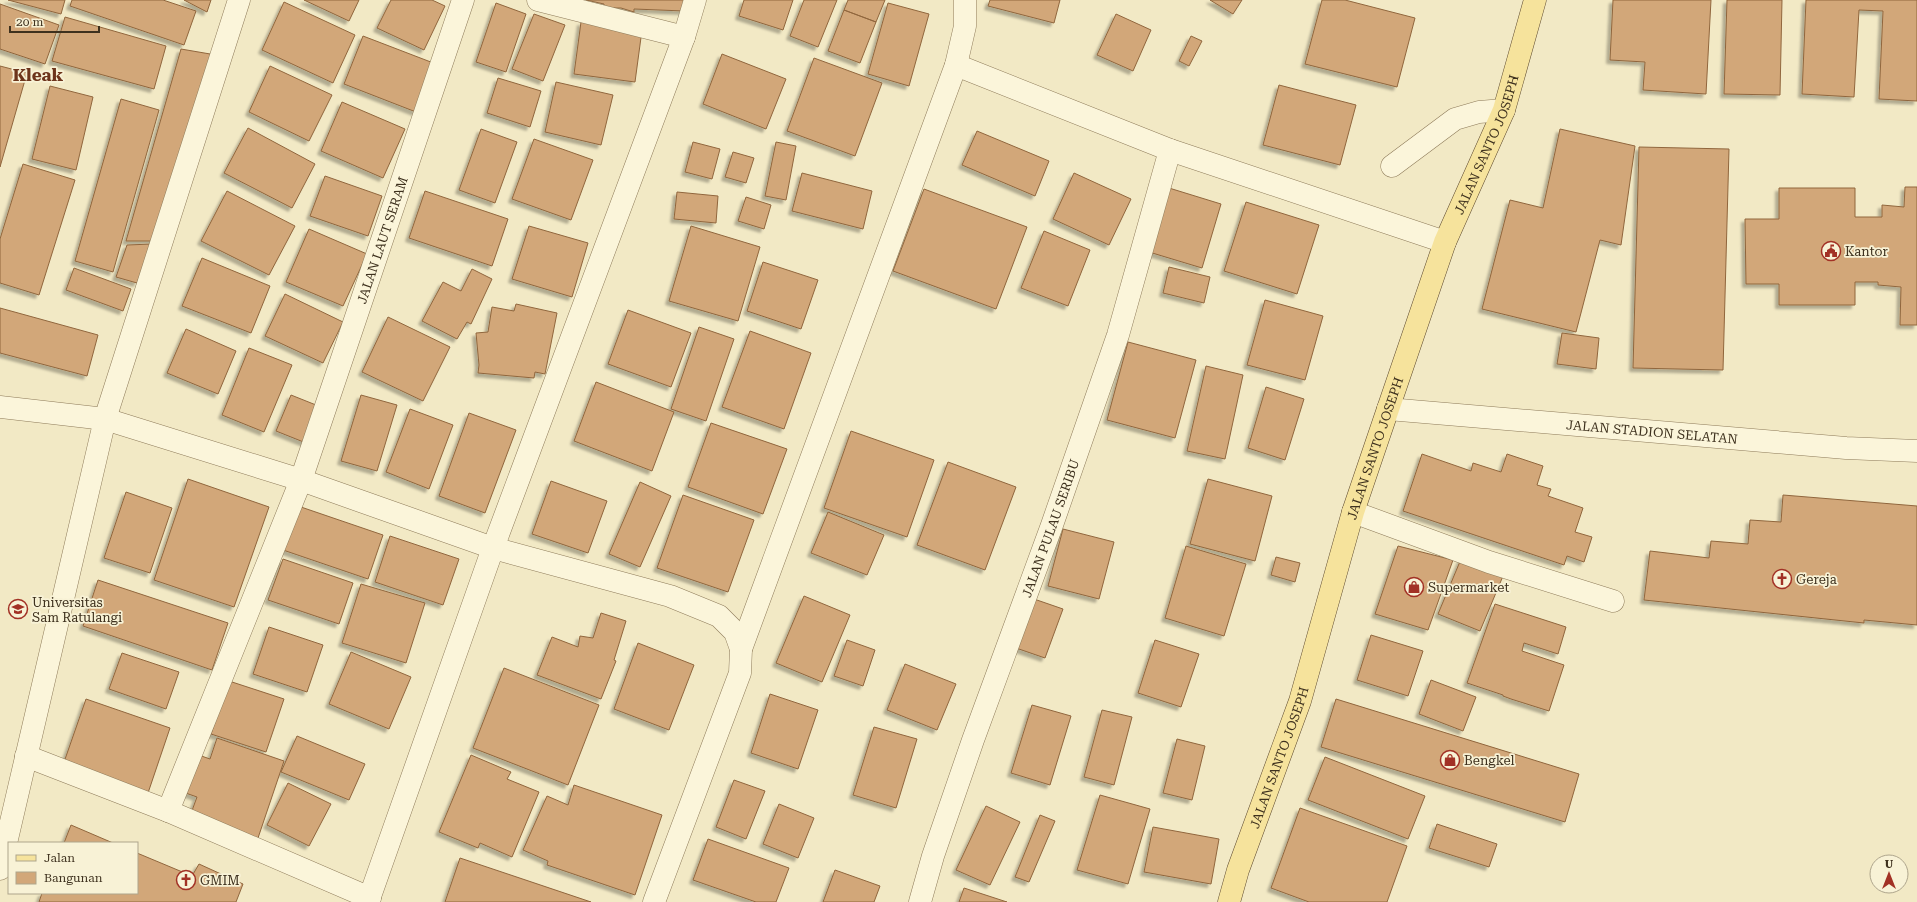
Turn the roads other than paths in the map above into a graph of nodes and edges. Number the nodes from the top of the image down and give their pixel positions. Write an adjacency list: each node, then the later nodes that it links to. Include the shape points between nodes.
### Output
1 (240, 0): 15 (street)
2 (463, 0): 17 (street, JALAN LAUT SERAM)
3 (538, 0): 7 (street)
4 (695, 0): 7 (street)
5 (966, 0): 8 (street, via 965,26)
6 (1535, 0): 9 (main road, JALAN SANTO JOSEPH)
7 (684, 37): 19 (street)
8 (956, 65): 10 (street); 21 (street)
9 (1504, 110): 11 (street, via 1479,112 1455,119); 12 (main road, JALAN SANTO JOSEPH)
10 (1170, 150): 12 (street); 27 (street, JALAN PULAU SERIBU, via 1118,335 973,740)
11 (1392, 166)
12 (1445, 242): 14 (main road, JALAN SANTO JOSEPH)
13 (0, 407): 15 (street)
14 (1388, 409): 16 (street, JALAN STADION SELATAN, via 1846,448); 18 (main road, JALAN SANTO JOSEPH)
15 (105, 419): 17 (street); 22 (street)
16 (1917, 451)
17 (300, 480): 19 (street); 23 (street, JALAN LAUT SERAM)
18 (1353, 512): 20 (street, via 1489,562); 28 (main road, JALAN SANTO JOSEPH, via 1300,701 1238,870)
19 (493, 548): 21 (street, via 670,596 719,616 735,632); 25 (street)
20 (1613, 601)
21 (741, 649): 26 (street, via 740,673)
22 (26, 756): 23 (street); 24 (street)
23 (168, 811): 25 (street)
24 (0, 869)
25 (369, 900)
26 (654, 902)
27 (920, 902)
28 (1229, 902)

